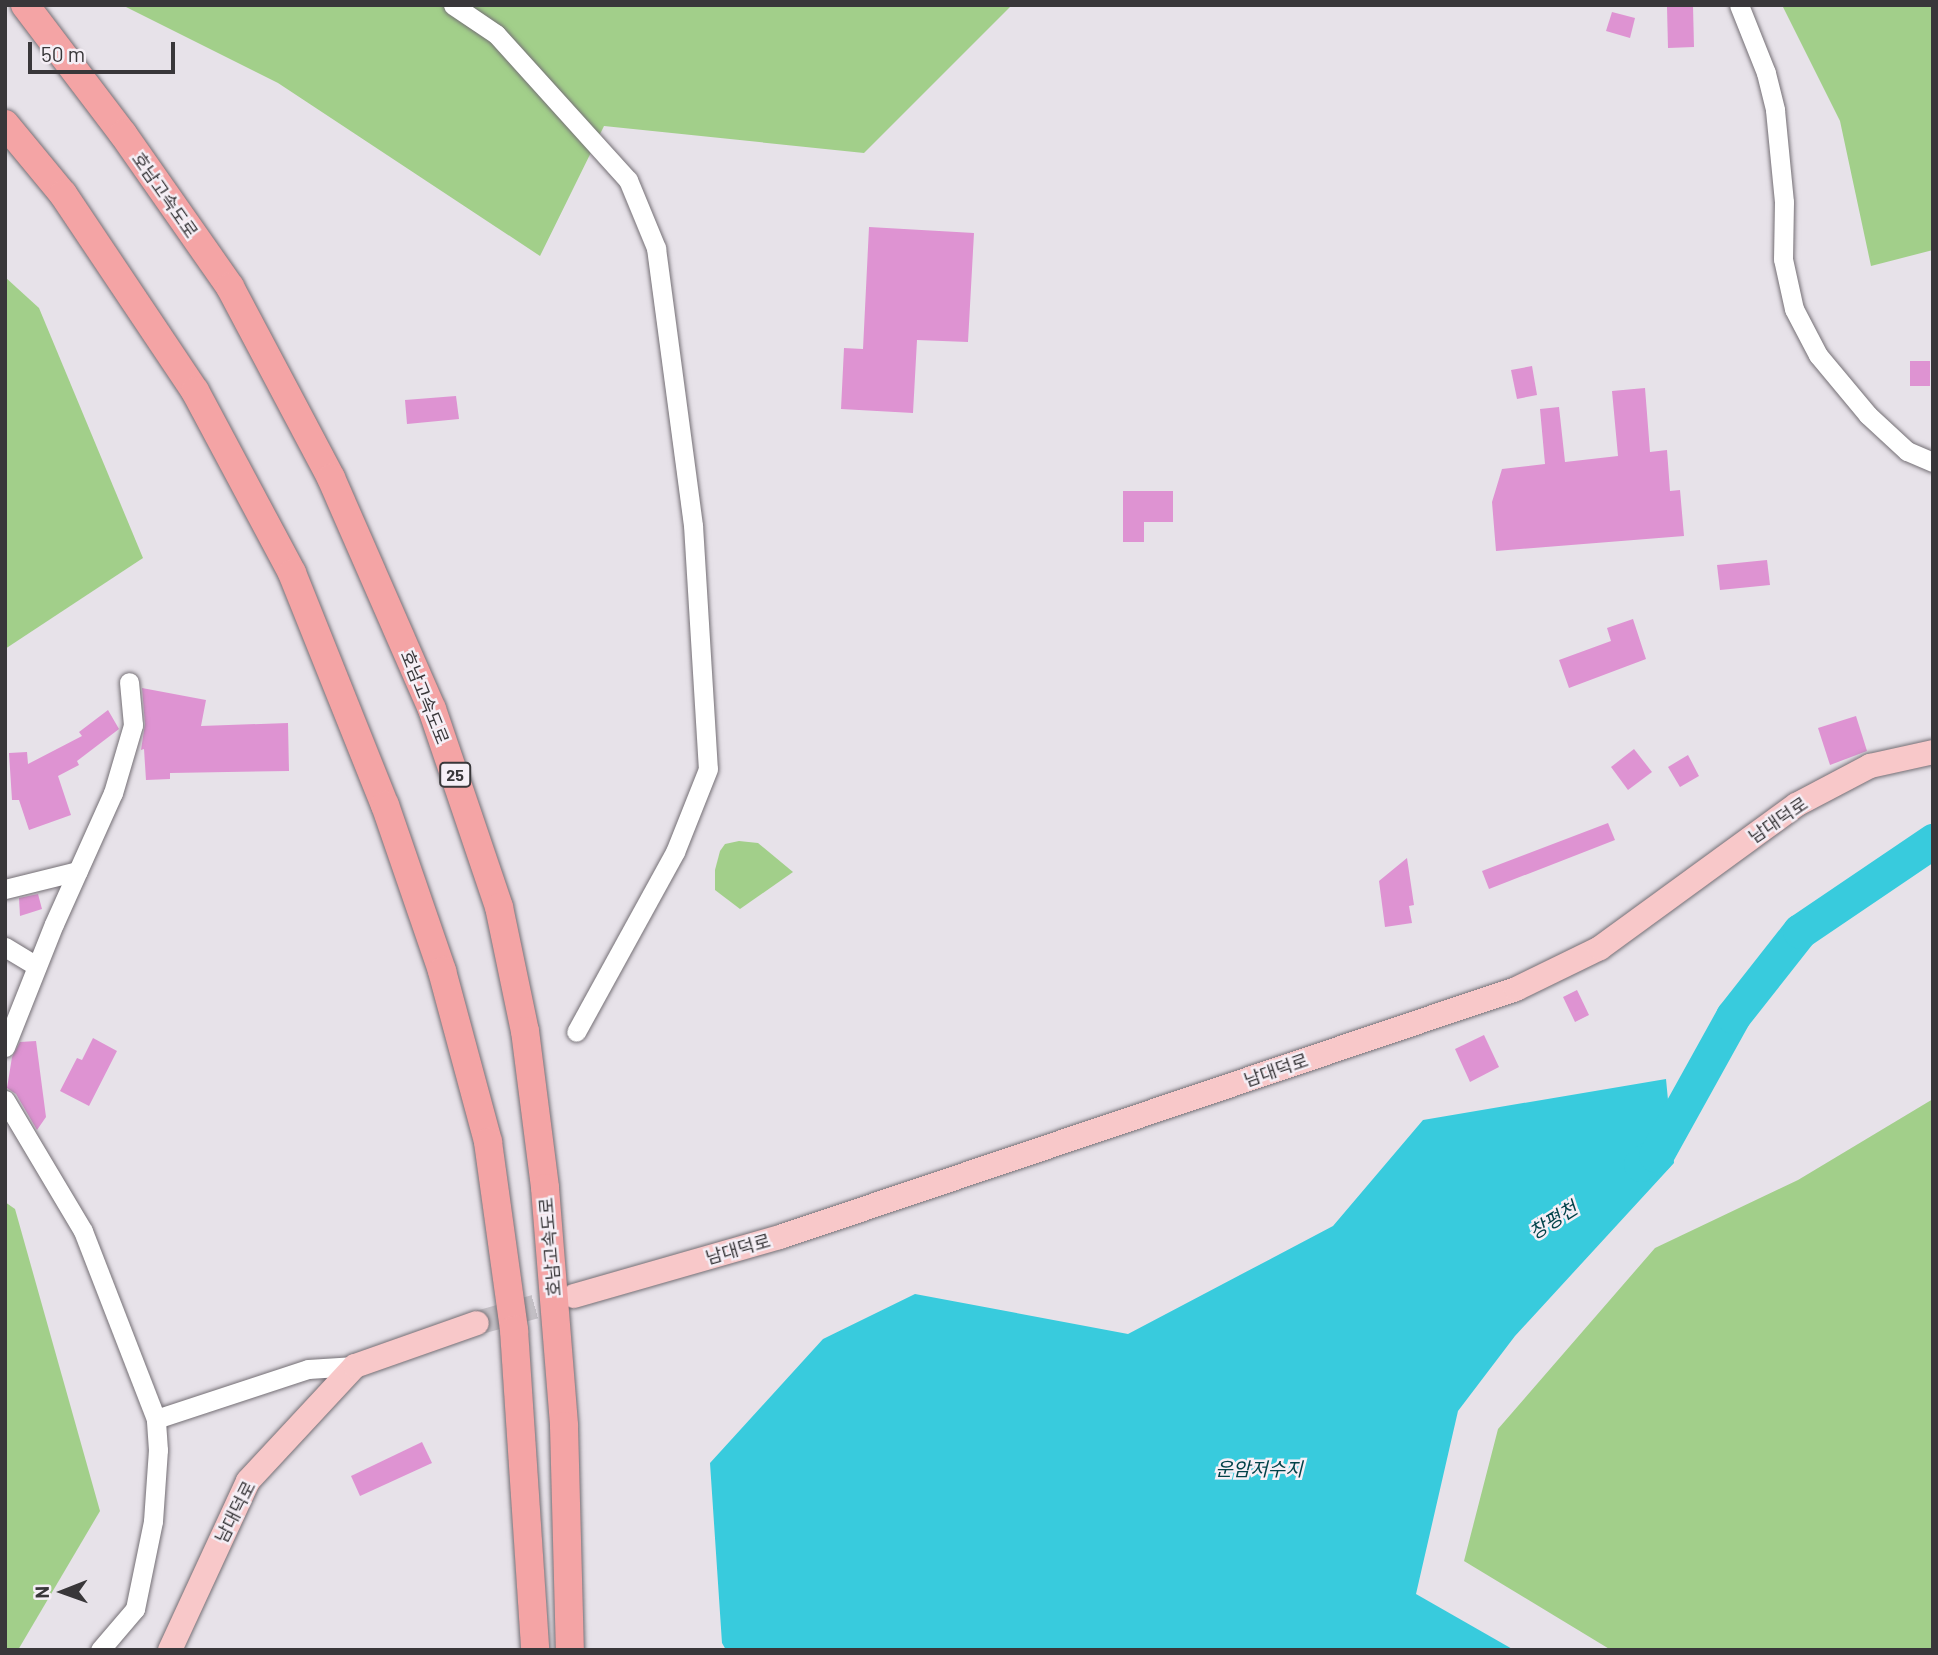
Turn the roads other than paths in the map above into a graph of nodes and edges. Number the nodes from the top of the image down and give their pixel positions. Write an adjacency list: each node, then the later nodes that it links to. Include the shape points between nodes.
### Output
1 (25, 5): 22 (highway, 호남고속도로 / 25, via 230,287 331,478 432,709 499,907 525,1031 545,1188 564,1426)
2 (453, 5): 12 (street, via 496,34 628,180 656,248 693,525 708,769 675,852)
3 (1739, 5): 5 (street, via 1766,72 1775,110 1784,202 1783,259 1794,309 1818,355 1868,415 1907,451)
4 (5, 124): 21 (highway, via 63,194 195,391 292,573 385,805 442,971 488,1142 514,1330)
5 (1933, 462)
6 (129, 682): 8 (street, via 133,725 113,793)
7 (1933, 752): 15 (main road, 남대덕로, via 1870,766 1796,805 1600,947 1516,989 780,1237)
8 (78, 871): 9 (street); 11 (street)
9 (5, 888)
10 (5, 947): 11 (street)
11 (37, 967): 13 (street)
12 (576, 1032)
13 (5, 1047)
14 (5, 1100): 18 (street, via 82,1231)
15 (574, 1296)
16 (477, 1323): 17 (main road, 남대덕로)
17 (355, 1366): 18 (street, via 308,1369); 20 (main road, 남대덕로, via 248,1481)
18 (156, 1419): 19 (street, via 153,1521 135,1609)
19 (100, 1650)
20 (170, 1650)
21 (536, 1650)
22 (570, 1650)

